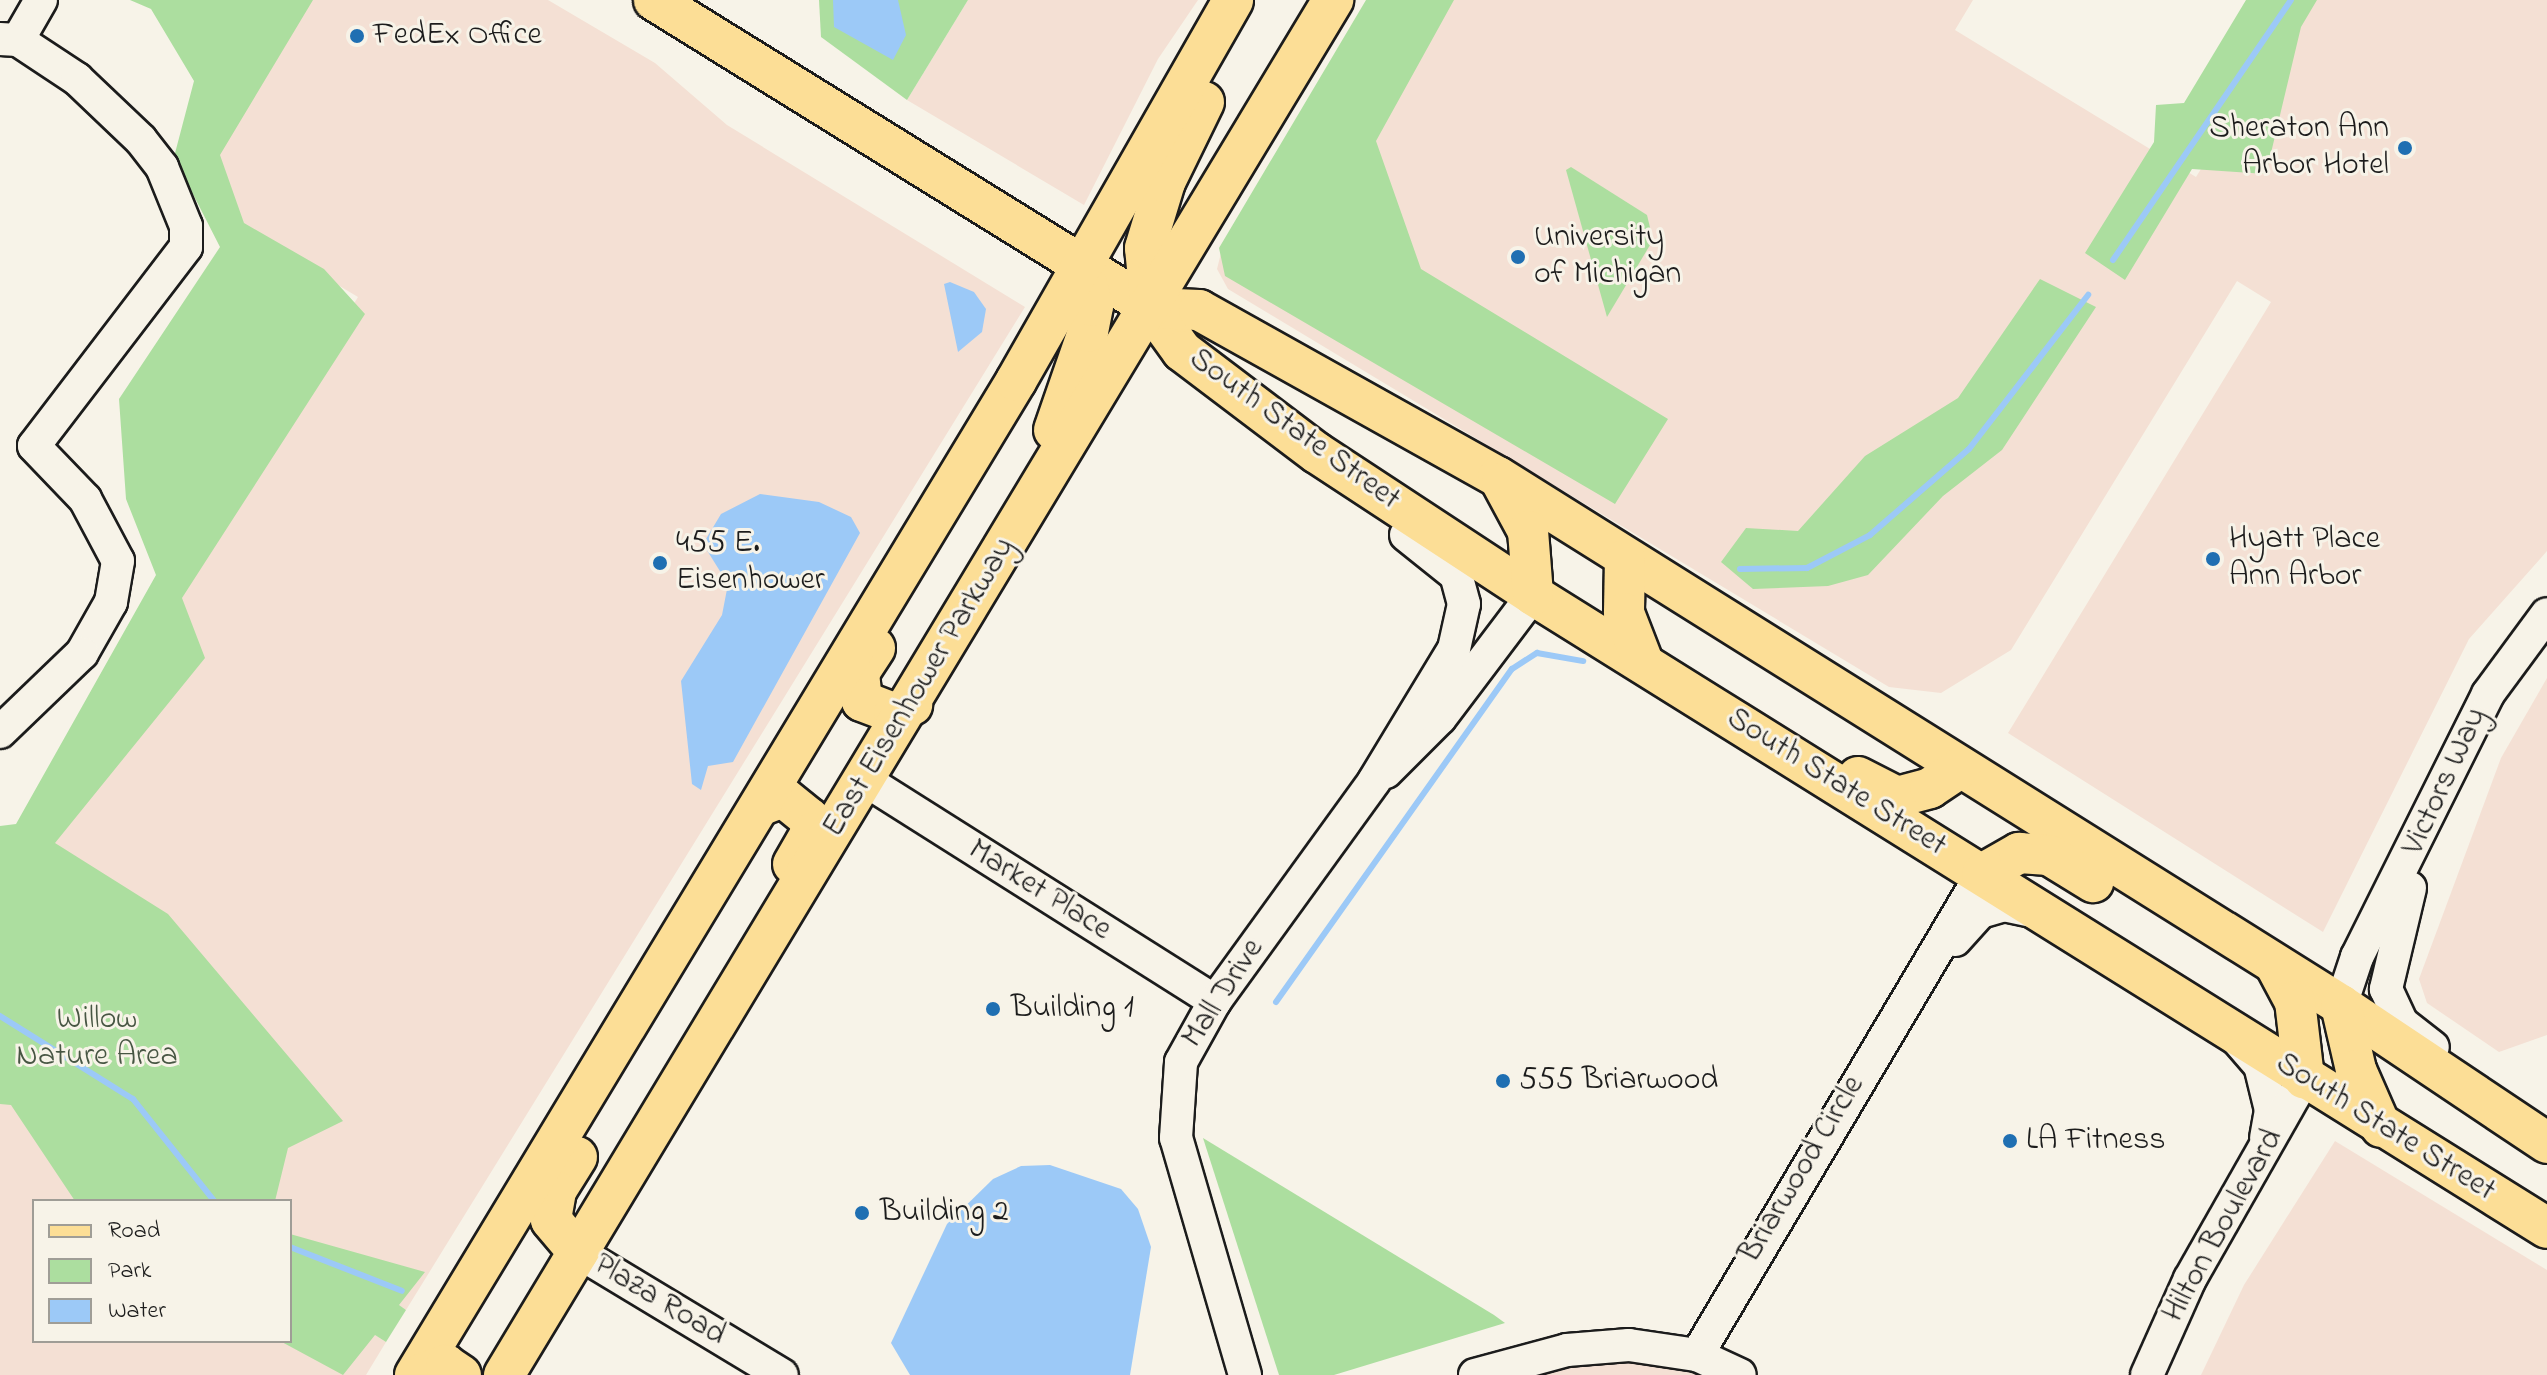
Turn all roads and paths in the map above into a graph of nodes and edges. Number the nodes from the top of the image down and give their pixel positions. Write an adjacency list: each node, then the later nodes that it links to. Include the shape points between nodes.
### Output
1 (41, 0): 7 (street)
2 (654, 0): 9 (main road, South State Street)
3 (1233, 0): 9 (main road)
4 (1260, 0): 10 (main road, via 1165,182 1145,248)
5 (1319, 0): 8 (main road, via 1241,137)
6 (1333, 0): 8 (main road, East Eisenhower Parkway)
7 (9, 39): 21 (street, via 87,87 141,140 168,181 186,226 186,247 34,446 85,499 118,561 111,602 82,653)
8 (1204, 225): 10 (main road, East Eisenhower Parkway)
9 (1082, 266): 10 (main road, South State Street); 11 (main road); 17 (main road, via 1093,306 1069,395 960,589)
10 (1151, 308): 12 (main road, South State Street, via 1182,351); 13 (main road, South State Street, via 1199,310); 17 (main road, East Eisenhower Parkway)
11 (1016, 381): 19 (main road, via 1000,439 859,673 857,689 877,711); 25 (main road)
12 (1317, 453): 15 (main road, South State Street); 24 (street, Mall Drive, via 1354,500 1449,566 1464,604 1454,649)
13 (1498, 477): 14 (main road, South State Street); 15 (main road, via 1528,531)
14 (1625, 559): 18 (main road, via 1624,613); 22 (main road, South State Street)
15 (1533, 595): 18 (main road, South State Street); 24 (street, Mall Drive, via 1440,718)
16 (2547, 614): 26 (street, Victors Way, via 2488,694)
17 (937, 660): 19 (main road, East Eisenhower Parkway)
18 (1643, 662): 20 (main road, South State Street)
19 (912, 705): 23 (main road, East Eisenhower Parkway)
20 (1724, 714): 22 (main road, via 1897,797 1930,788); 28 (main road, South State Street)
21 (0, 732)
22 (1961, 767): 30 (main road, South State Street)
23 (865, 780): 33 (street, Market Place); 36 (main road, East Eisenhower Parkway)
24 (1374, 781): 33 (street, Mall Drive)
25 (762, 805): 27 (main road); 36 (main road, via 773,795 795,802 811,833 694,1032)
26 (2422, 838): 31 (street, Victors Way, via 2357,957); 37 (street, via 2386,989 2402,1023 2445,1057)
27 (721, 874): 42 (main road, via 701,950 556,1191 555,1232); 44 (main road)
28 (1982, 874): 29 (main road, South State Street); 30 (main road, via 2019,853 2049,855 2155,920); 32 (street)
29 (2040, 912): 32 (street, via 2004,905 1980,912); 34 (main road, South State Street)
30 (2222, 932): 31 (main road, South State Street)
31 (2309, 985): 35 (main road, via 2295,1001); 37 (main road, South State Street); 38 (main road)
32 (1914, 988): 43 (street, Briarwood Circle)
33 (1215, 1001): 48 (street, Mall Drive, via 1181,1062 1176,1138)
34 (2231, 1032): 35 (main road, South State Street); 40 (street, via 2260,1065 2271,1110)
35 (2304, 1078): 38 (main road, South State Street); 40 (street, Hilton Boulevard)
36 (678, 1087): 42 (main road, East Eisenhower Parkway)
37 (2467, 1090): 39 (main road, South State Street)
38 (2381, 1127): 41 (main road, South State Street)
39 (2547, 1143)
40 (2263, 1149): 51 (street, Hilton Boulevard, via 2190,1279)
41 (2547, 1228)
42 (578, 1252): 46 (main road, East Eisenhower Parkway); 47 (street, Plaza Road)
43 (1697, 1355): 49 (street, via 1629,1345 1567,1350); 50 (street)
44 (416, 1375): 45 (main road, via 446,1365)
45 (461, 1375)
46 (504, 1375)
47 (782, 1375)
48 (1245, 1375)
49 (1475, 1375)
50 (1740, 1375)
51 (2147, 1375)

